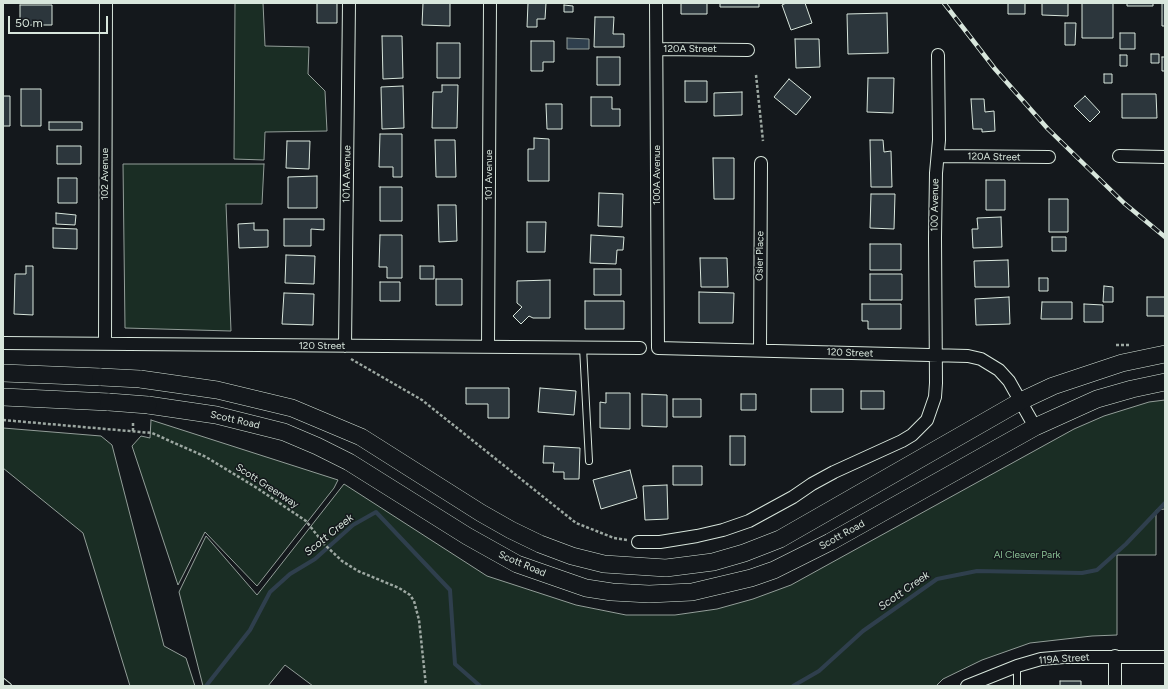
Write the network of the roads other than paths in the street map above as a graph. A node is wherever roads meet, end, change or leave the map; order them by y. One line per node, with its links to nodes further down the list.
1 (106, 3): 14 (street, 102 Avenue)
2 (349, 3): 20 (street, 101A Avenue)
3 (490, 3): 15 (street, 101 Avenue)
4 (656, 3): 5 (street, 100A Avenue)
5 (656, 49): 6 (street, 120A Street); 18 (street, 100A Avenue)
6 (748, 50)
7 (938, 55): 8 (street, 100 Avenue)
8 (938, 156): 10 (street, 120A Street); 22 (street, 100 Avenue)
9 (1119, 156): 11 (street)
10 (1049, 157)
11 (1165, 157)
12 (761, 163): 19 (street, Osier Place)
13 (3, 343): 14 (street, 120 Street)
14 (105, 344): 20 (street, 120 Street)
15 (488, 347): 16 (street, 120 Street); 20 (street, 120 Street)
16 (583, 347): 17 (street, 120 Street); 28 (lane)
17 (640, 348)
18 (658, 348): 19 (street, 120 Street)
19 (760, 350): 22 (street, 120 Street)
20 (345, 352)
21 (1165, 354): 26 (main road)
22 (936, 356): 26 (street, 120 Street); 29 (street)
23 (3, 373): 26 (main road, bridge)
24 (1165, 382): 27 (main road)
25 (3, 397): 27 (main road, Scott Road, bridge)
26 (1021, 401): 27 (street, 120 Street)
27 (1035, 426)
28 (589, 461)
29 (638, 542)
30 (1115, 656): 31 (street, 119A Street); 32 (street, 119A Street); 37 (street)
31 (1165, 657)
32 (1017, 666): 35 (street, 119A Street); 36 (lane)
33 (3, 682): 34 (lane)
34 (8, 686)
35 (967, 686)
36 (1017, 686)
37 (1115, 686)

